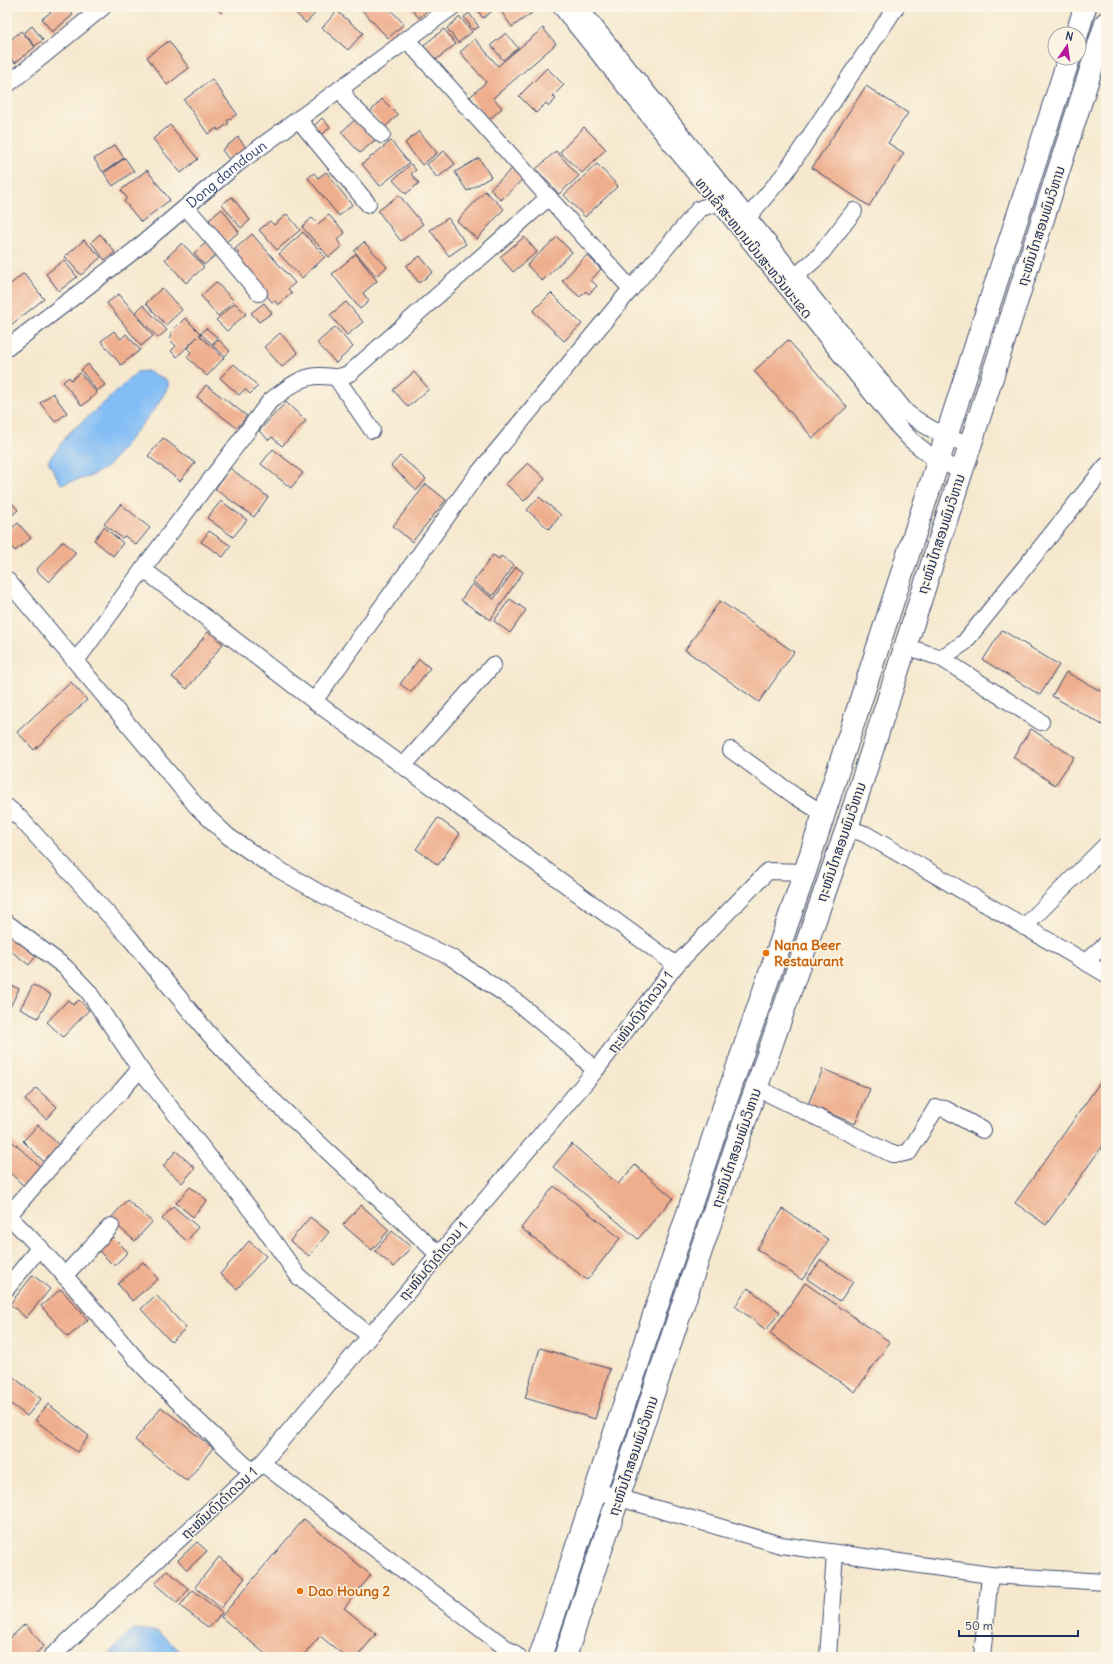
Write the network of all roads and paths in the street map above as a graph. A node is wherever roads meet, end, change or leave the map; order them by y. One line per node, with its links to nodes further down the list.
1 (103, 7): 11 (street)
2 (452, 7): 9 (street, Dong damdoun)
3 (560, 7): 16 (street, ທາງເຂົ້າສະຫນາມບິນສະຫວັນນະເຂດ)
4 (579, 7): 20 (street, ທາງເຂົ້າສະຫນາມບິນສະຫວັນນະເຂດ)
5 (896, 7): 20 (street)
6 (1085, 7): 8 (highway)
7 (1106, 23): 28 (highway, ຖະໜົນໄກສອນພົມວິຫານ)
8 (1079, 26)
9 (406, 39): 12 (street, Dong damdoun); 15 (street)
10 (1066, 66): 27 (highway, ຖະໜົນໄກສອນພົມວິຫານ)
11 (7, 85)
12 (342, 87): 13 (street, Dong damdoun); 14 (street)
13 (298, 119): 17 (street); 18 (street, Dong damdoun)
14 (382, 135)
15 (549, 197): 22 (street); 25 (street)
16 (717, 203): 21 (street, ທາງເຂົ້າສະຫນາມບິນສະຫວັນນະເຂດ); 22 (street)
17 (368, 204)
18 (186, 207): 23 (street); 24 (street, Dong damdoun)
19 (854, 211): 21 (street)
20 (748, 218): 21 (street, ທາງເຂົ້າສະຫນາມບິນສະຫວັນນະເຂດ)
21 (790, 281): 27 (street, ທາງເຂົ້າສະຫນາມບິນສະຫວັນນະເຂດ); 29 (street, ທາງເຂົ້າສະຫນາມບິນສະຫວັນນະເຂດ)
22 (630, 289): 38 (street)
23 (259, 293)
24 (7, 348)
25 (337, 379): 26 (street); 32 (street)
26 (372, 430)
27 (946, 438): 28 (street, ທາງເຂົ້າສະຫນາມບິນສະຫວັນນະເຂດ); 29 (highway, ຖະໜົນໄກສອນພົມວິຫານ)
28 (970, 445): 31 (highway, ຖະໜົນໄກສອນພົມວິຫານ)
29 (938, 462): 31 (street, ທາງເຂົ້າສະຫນາມບິນສະຫວັນນະເຂດ); 43 (highway, ຖະໜົນໄກສອນພົມວິຫານ)
30 (1106, 466): 35 (street)
31 (962, 470): 34 (highway, ຖະໜົນໄກສອນພົມວິຫານ)
32 (143, 569): 36 (street); 38 (street)
33 (7, 580): 36 (street)
34 (905, 646): 35 (street); 44 (highway, ຖະໜົນໄກສອນພົມວິຫານ)
35 (941, 658): 39 (street)
36 (76, 661): 54 (street)
37 (493, 666): 41 (street)
38 (314, 701): 41 (street)
39 (1041, 722)
40 (731, 750): 43 (street)
41 (404, 765): 51 (street)
42 (7, 807): 60 (street)
43 (824, 814): 46 (highway, ຖະໜົນໄກສອນພົມວິຫານ)
44 (847, 828): 48 (street); 55 (highway, ຖະໜົນໄກສອນພົມວິຫານ)
45 (1106, 845): 48 (street)
46 (805, 872): 51 (street, ຖະໜົນດົງດຳດວນ 1); 65 (highway, ຖະໜົນໄກສອນພົມວິຫານ)
47 (7, 923): 53 (street)
48 (1024, 927): 50 (street)
49 (1106, 944): 50 (street)
50 (1085, 962): 52 (street)
51 (676, 965): 54 (street, ຖະໜົນດົງດຳດວນ 1)
52 (1106, 974)
53 (140, 1069): 57 (street); 63 (street)
54 (595, 1072): 60 (street, ຖະໜົນດົງດຳດວນ 1)
55 (757, 1088): 56 (street); 66 (highway, ຖະໜົນໄກສອນພົມວິຫານ)
56 (983, 1130)
57 (7, 1215): 59 (street)
58 (111, 1226): 61 (street)
59 (40, 1247): 61 (street); 62 (street)
60 (439, 1255): 63 (street, ຖະໜົນດົງດຳດວນ 1)
61 (64, 1276): 64 (street)
62 (7, 1288)
63 (370, 1336): 64 (street, ຖະໜົນດົງດຳດວນ 1)
64 (257, 1468): 70 (street, ຖະໜົນດົງດຳດວນ 1); 71 (street)
65 (596, 1491): 66 (street); 72 (highway, ຖະໜົນໄກສອນພົມວິຫານ)
66 (618, 1499): 67 (street); 73 (highway, ຖະໜົນໄກສອນພົມວິຫານ)
67 (836, 1553): 68 (street); 74 (street)
68 (990, 1575): 69 (street); 75 (street)
69 (1106, 1582)
70 (51, 1657)
71 (518, 1657)
72 (540, 1657)
73 (565, 1657)
74 (828, 1657)
75 (982, 1657)

